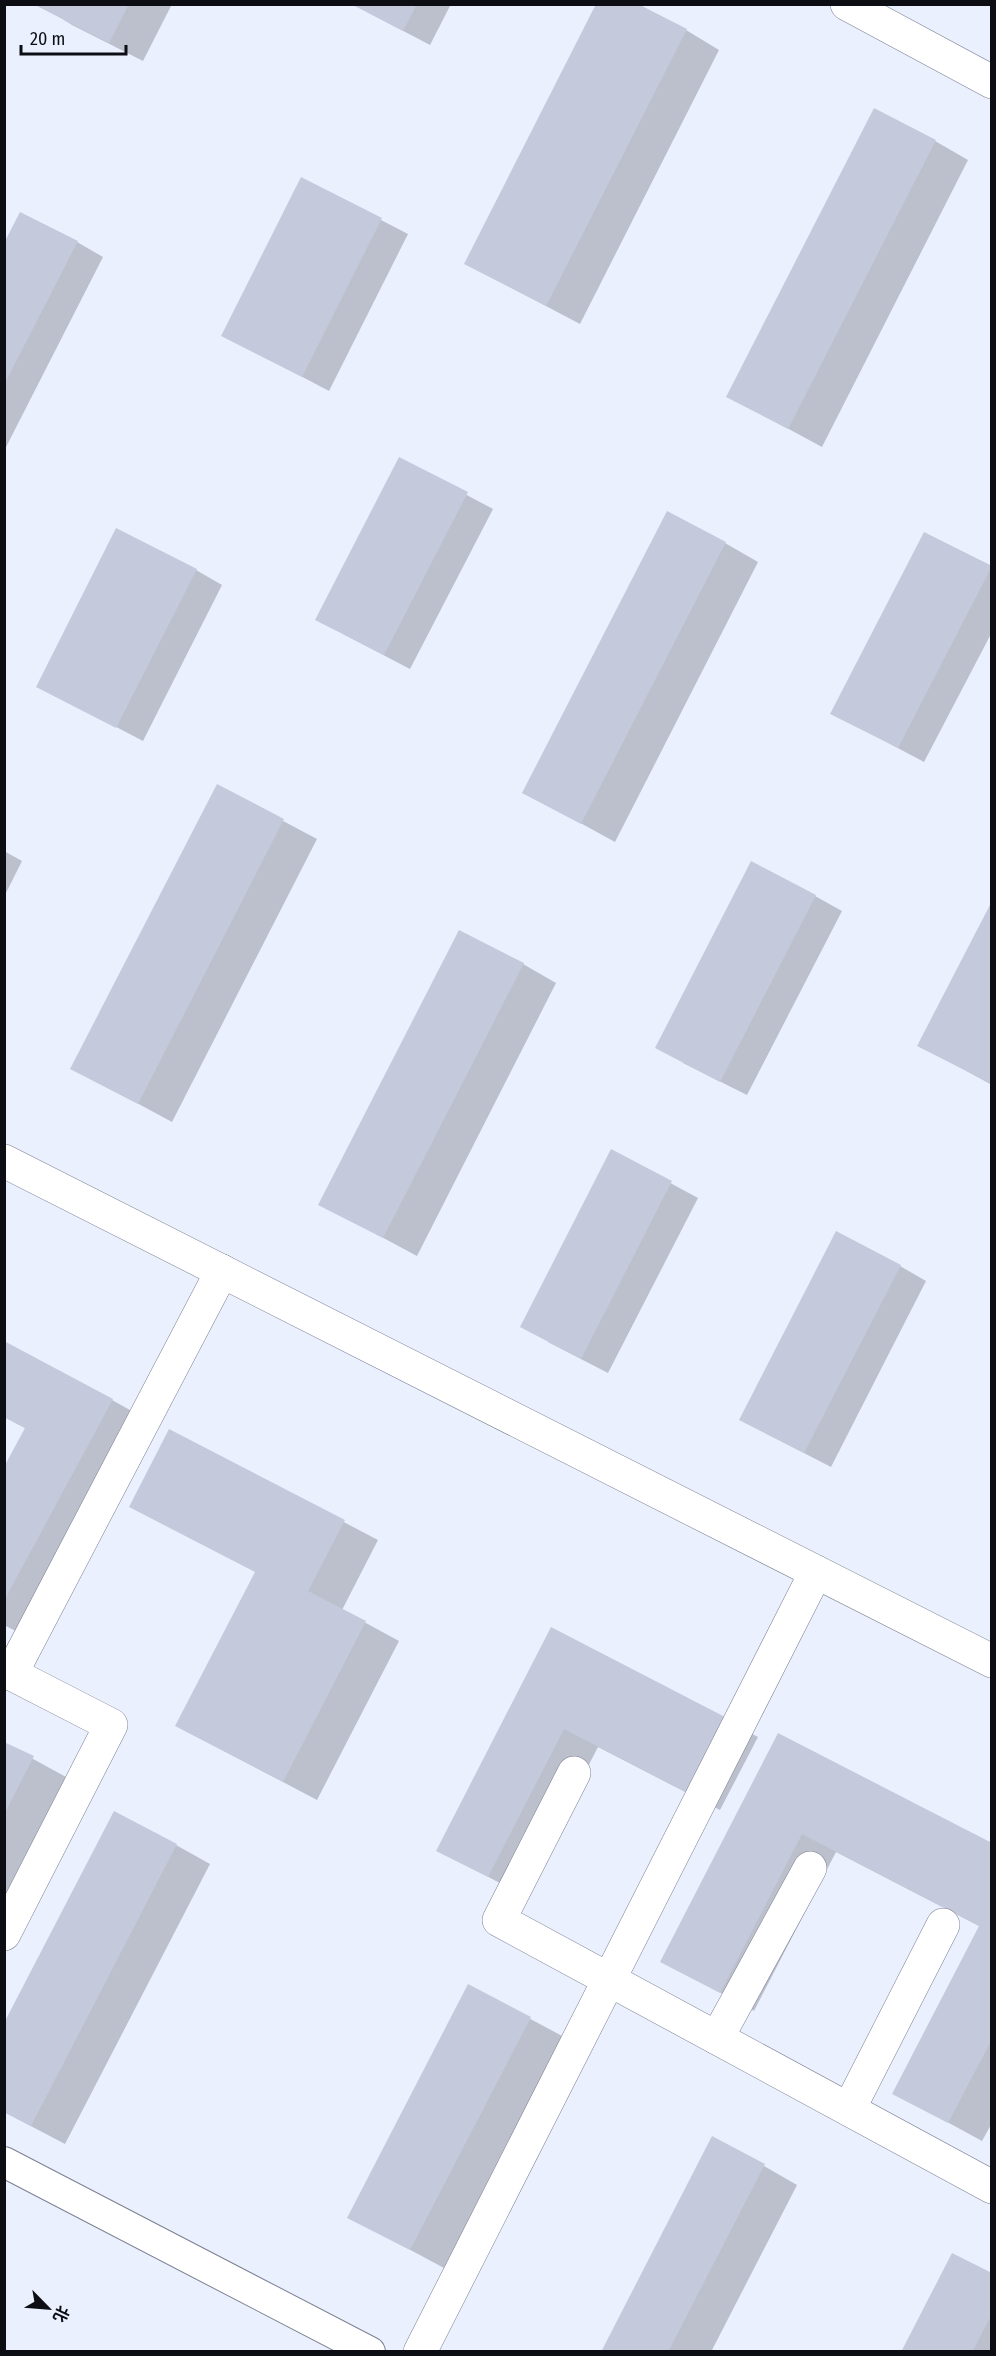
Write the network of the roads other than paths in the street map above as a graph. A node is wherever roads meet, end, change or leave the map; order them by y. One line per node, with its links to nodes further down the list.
1 (847, 4): 2 (street)
2 (992, 82)
3 (4, 1161): 4 (street)
4 (222, 1271): 5 (street); 7 (street)
5 (816, 1572): 6 (street); 12 (street)
6 (992, 1661)
7 (8, 1672): 11 (street)
8 (574, 1773): 12 (street)
9 (810, 1868): 13 (street)
10 (943, 1925): 14 (street)
11 (4, 1934)
12 (609, 1979): 13 (street); 18 (street)
13 (717, 2038): 14 (street)
14 (849, 2109): 16 (street)
15 (4, 2162): 17 (street)
16 (992, 2187)
17 (370, 2352)
18 (420, 2352)

